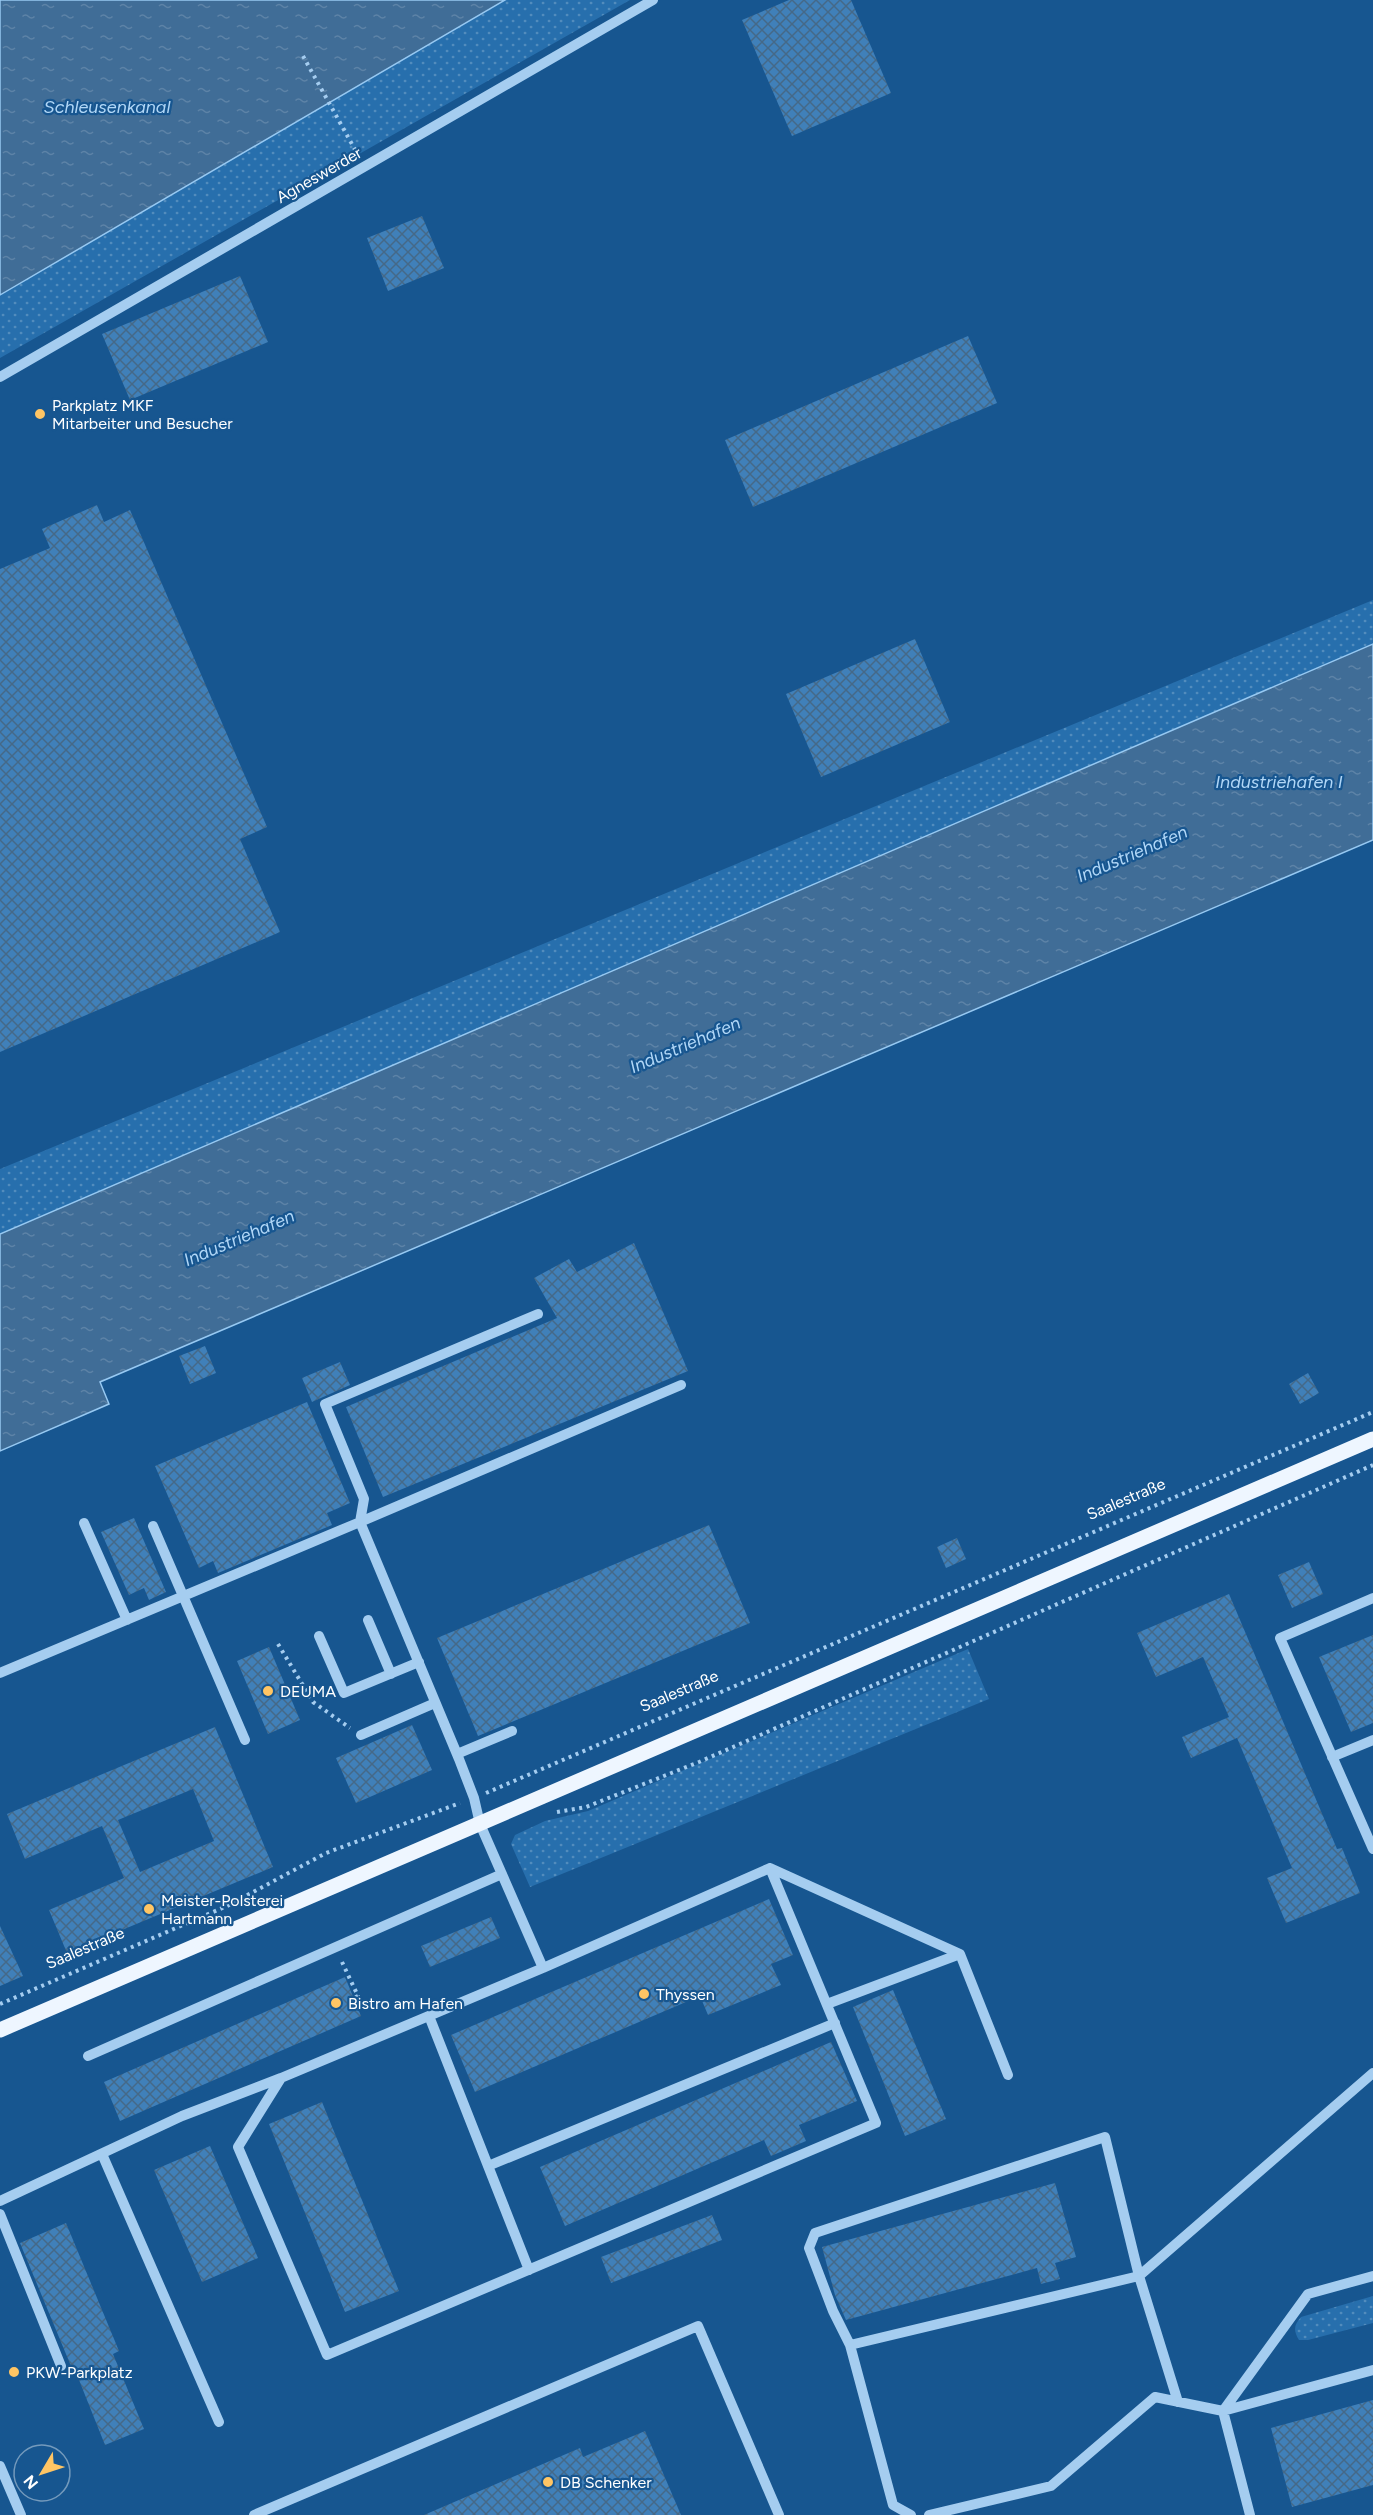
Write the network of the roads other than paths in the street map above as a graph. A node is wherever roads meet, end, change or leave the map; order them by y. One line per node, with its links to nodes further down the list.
1 (653, 0): 2 (lane, Agneswerder)
2 (0, 377)
3 (538, 1314): 6 (lane)
4 (681, 1385): 6 (lane)
5 (1373, 1439): 24 (main road)
6 (360, 1522): 9 (lane); 14 (lane)
7 (84, 1523): 11 (lane)
8 (153, 1526): 9 (lane)
9 (182, 1597): 11 (lane); 20 (lane)
10 (1373, 1598): 23 (lane)
11 (127, 1620): 15 (lane)
12 (368, 1620): 16 (lane)
13 (319, 1636): 16 (lane)
14 (419, 1662): 16 (lane); 17 (lane)
15 (0, 1673)
16 (391, 1674)
17 (435, 1703): 19 (lane); 22 (lane)
18 (512, 1731): 22 (lane)
19 (361, 1735)
20 (245, 1740)
21 (1373, 1740): 23 (lane)
22 (457, 1754): 24 (lane)
23 (1332, 1757): 25 (lane)
24 (480, 1824): 27 (lane); 33 (main road)
25 (1373, 1849)
26 (770, 1868): 28 (lane); 29 (lane); 30 (lane)
27 (502, 1874): 29 (lane); 34 (lane)
28 (960, 1954): 30 (lane); 36 (lane)
29 (543, 1968): 31 (lane)
30 (827, 2004): 32 (lane)
31 (429, 2016): 37 (lane); 39 (lane)
32 (834, 2023): 39 (lane); 42 (lane)
33 (0, 2030)
34 (88, 2056)
35 (1373, 2073): 43 (lane)
36 (1008, 2075)
37 (281, 2078): 38 (lane); 42 (lane)
38 (102, 2154): 40 (lane); 50 (lane)
39 (488, 2166): 42 (lane)
40 (0, 2201)
41 (0, 2214): 46 (lane)
42 (529, 2270)
43 (1139, 2276): 45 (lane); 45 (lane); 48 (lane)
44 (1373, 2276): 49 (lane)
45 (850, 2345): 55 (lane)
46 (61, 2366)
47 (1373, 2370): 49 (lane)
48 (1178, 2402): 49 (lane); 56 (lane)
49 (1223, 2411): 57 (lane)
50 (219, 2422)
51 (0, 2466): 52 (lane)
52 (21, 2515)
53 (254, 2515): 54 (lane)
54 (779, 2515)
55 (911, 2515)
56 (929, 2515)
57 (1250, 2515)

